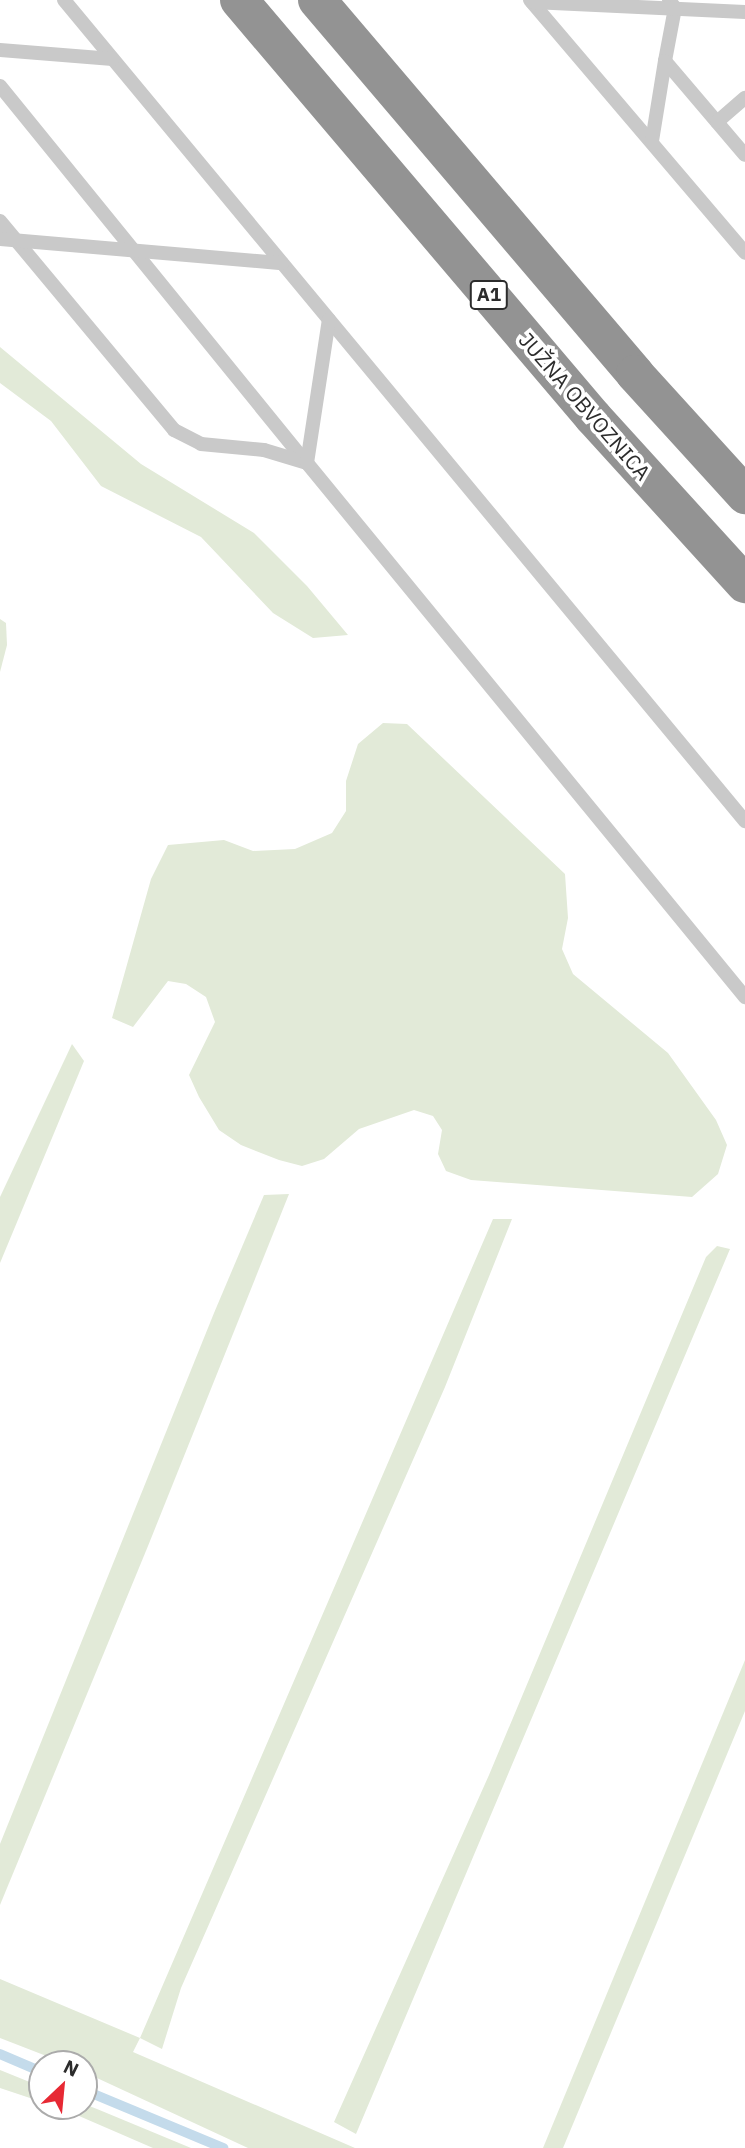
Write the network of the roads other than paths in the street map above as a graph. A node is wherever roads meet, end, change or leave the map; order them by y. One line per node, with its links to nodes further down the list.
1 (64, 0): 8 (lane)
2 (239, 0): 24 (highway, JUŽNA OBVOZNICA / A1)
3 (317, 0): 23 (highway)
4 (531, 1): 5 (lane); 13 (lane)
5 (672, 4): 6 (lane); 9 (lane)
6 (745, 12)
7 (0, 50): 8 (lane)
8 (113, 59): 20 (lane)
9 (665, 61): 12 (lane); 13 (lane)
10 (0, 86): 18 (lane)
11 (745, 98): 12 (lane)
12 (717, 122): 14 (lane)
13 (652, 141): 19 (lane)
14 (745, 155)
15 (0, 221): 17 (lane)
16 (0, 239): 17 (lane)
17 (18, 243): 18 (lane); 22 (lane)
18 (130, 250): 20 (lane); 22 (lane)
19 (745, 253)
20 (282, 263): 21 (lane)
21 (329, 320): 22 (lane); 25 (lane)
22 (307, 463): 26 (lane)
23 (745, 495)
24 (745, 584)
25 (745, 821)
26 (745, 997)

